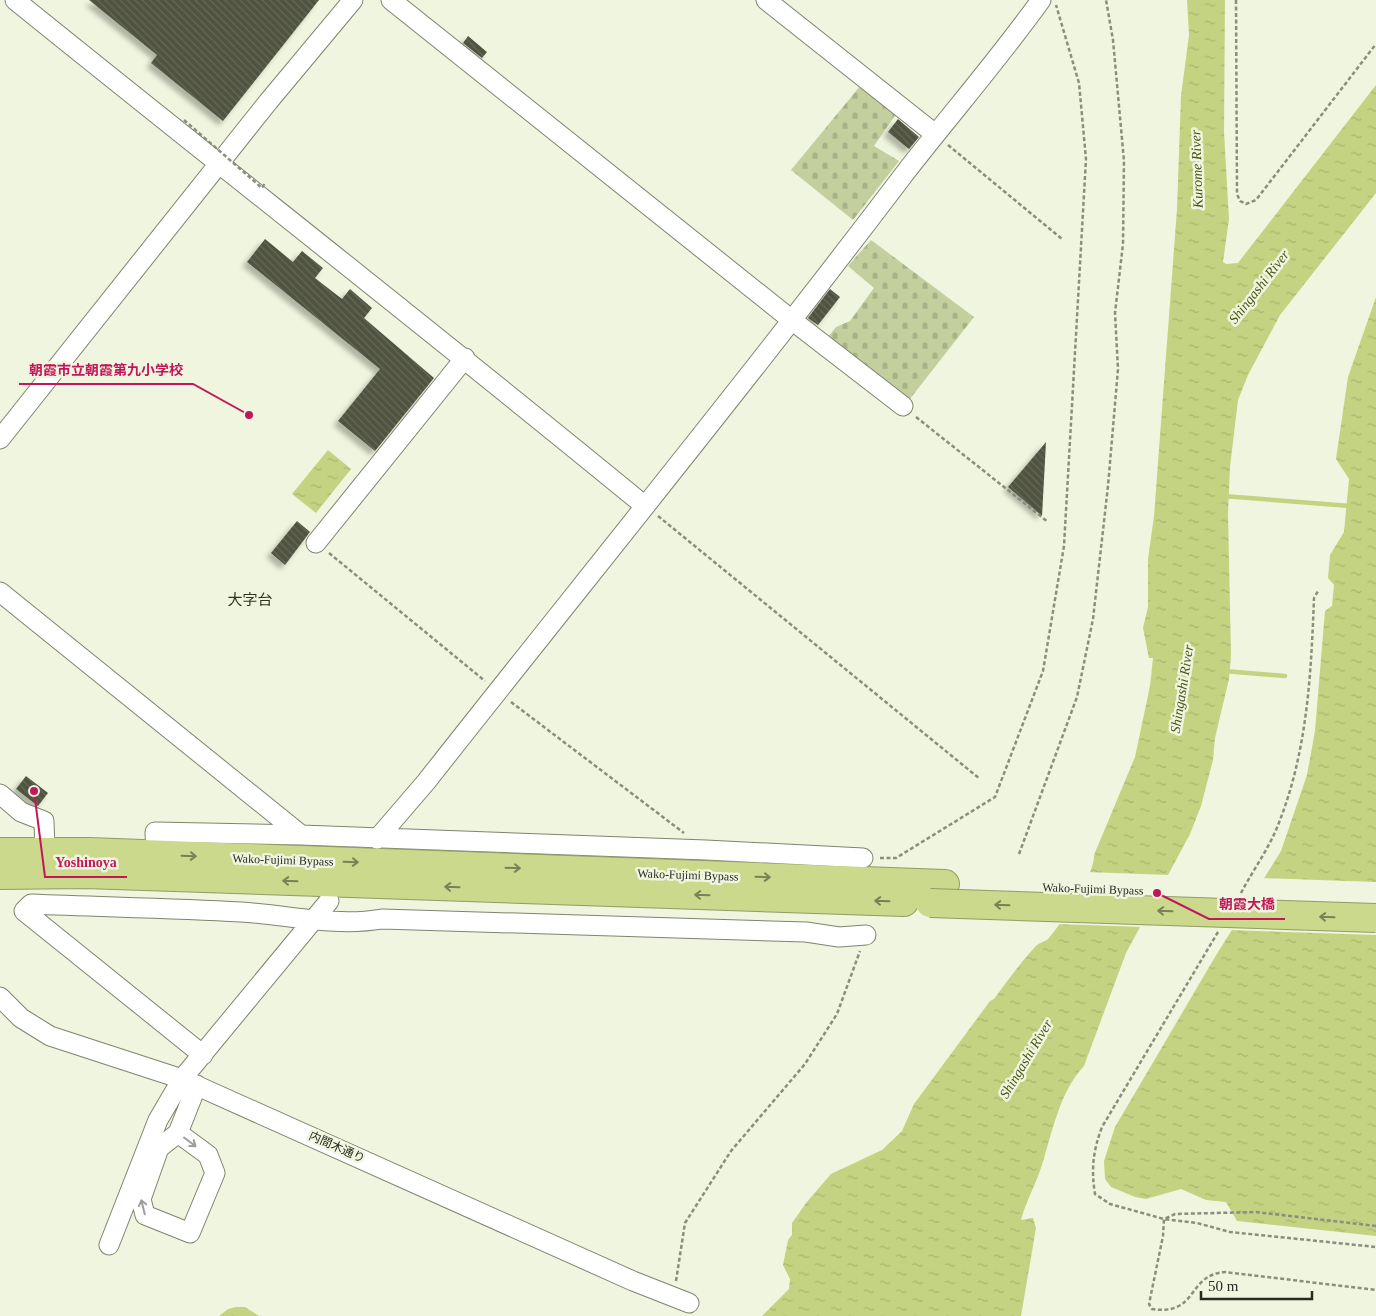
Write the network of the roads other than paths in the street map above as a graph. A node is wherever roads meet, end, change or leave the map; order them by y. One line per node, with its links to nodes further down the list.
1 (14, 0): 7 (street)
2 (353, 0): 7 (street)
3 (391, 0): 8 (street)
4 (766, 0): 6 (street)
5 (1040, 0): 6 (street)
6 (935, 134): 8 (street)
7 (218, 164): 9 (street); 11 (street)
8 (793, 321): 10 (street); 12 (street)
9 (465, 358): 12 (street); 13 (street)
10 (903, 406)
11 (0, 439)
12 (645, 506): 19 (street)
13 (316, 543)
14 (0, 592): 18 (street)
15 (0, 781): 17 (street)
16 (0, 794): 17 (street)
17 (44, 821): 20 (street)
18 (301, 835): 19 (street); 22 (street)
19 (377, 838): 23 (street)
20 (45, 851): 21 (highway, Wako-Fujimi Bypass); 22 (highway, Wako-Fujimi Bypass)
21 (0, 852)
22 (156, 855): 25 (highway, Wako-Fujimi Bypass, one-way to 25)
23 (864, 858)
24 (0, 875): 25 (highway, Wako-Fujimi Bypass, one-way to 24)
25 (938, 894): 26 (highway, Wako-Fujimi Bypass); 28 (highway, Wako-Fujimi Bypass, one-way to 25, bridge)
26 (1376, 899)
27 (329, 901): 29 (street)
28 (1376, 918)
29 (314, 922): 30 (street); 32 (street); 32 (street)
30 (866, 935)
31 (3, 1004): 33 (street, 内間木通り)
32 (203, 1055): 33 (street)
33 (190, 1082): 34 (street); 35 (street); 36 (street, 内間木通り)
34 (178, 1133): 34 (street, one-way to 34)
35 (109, 1245)
36 (683, 1300)

